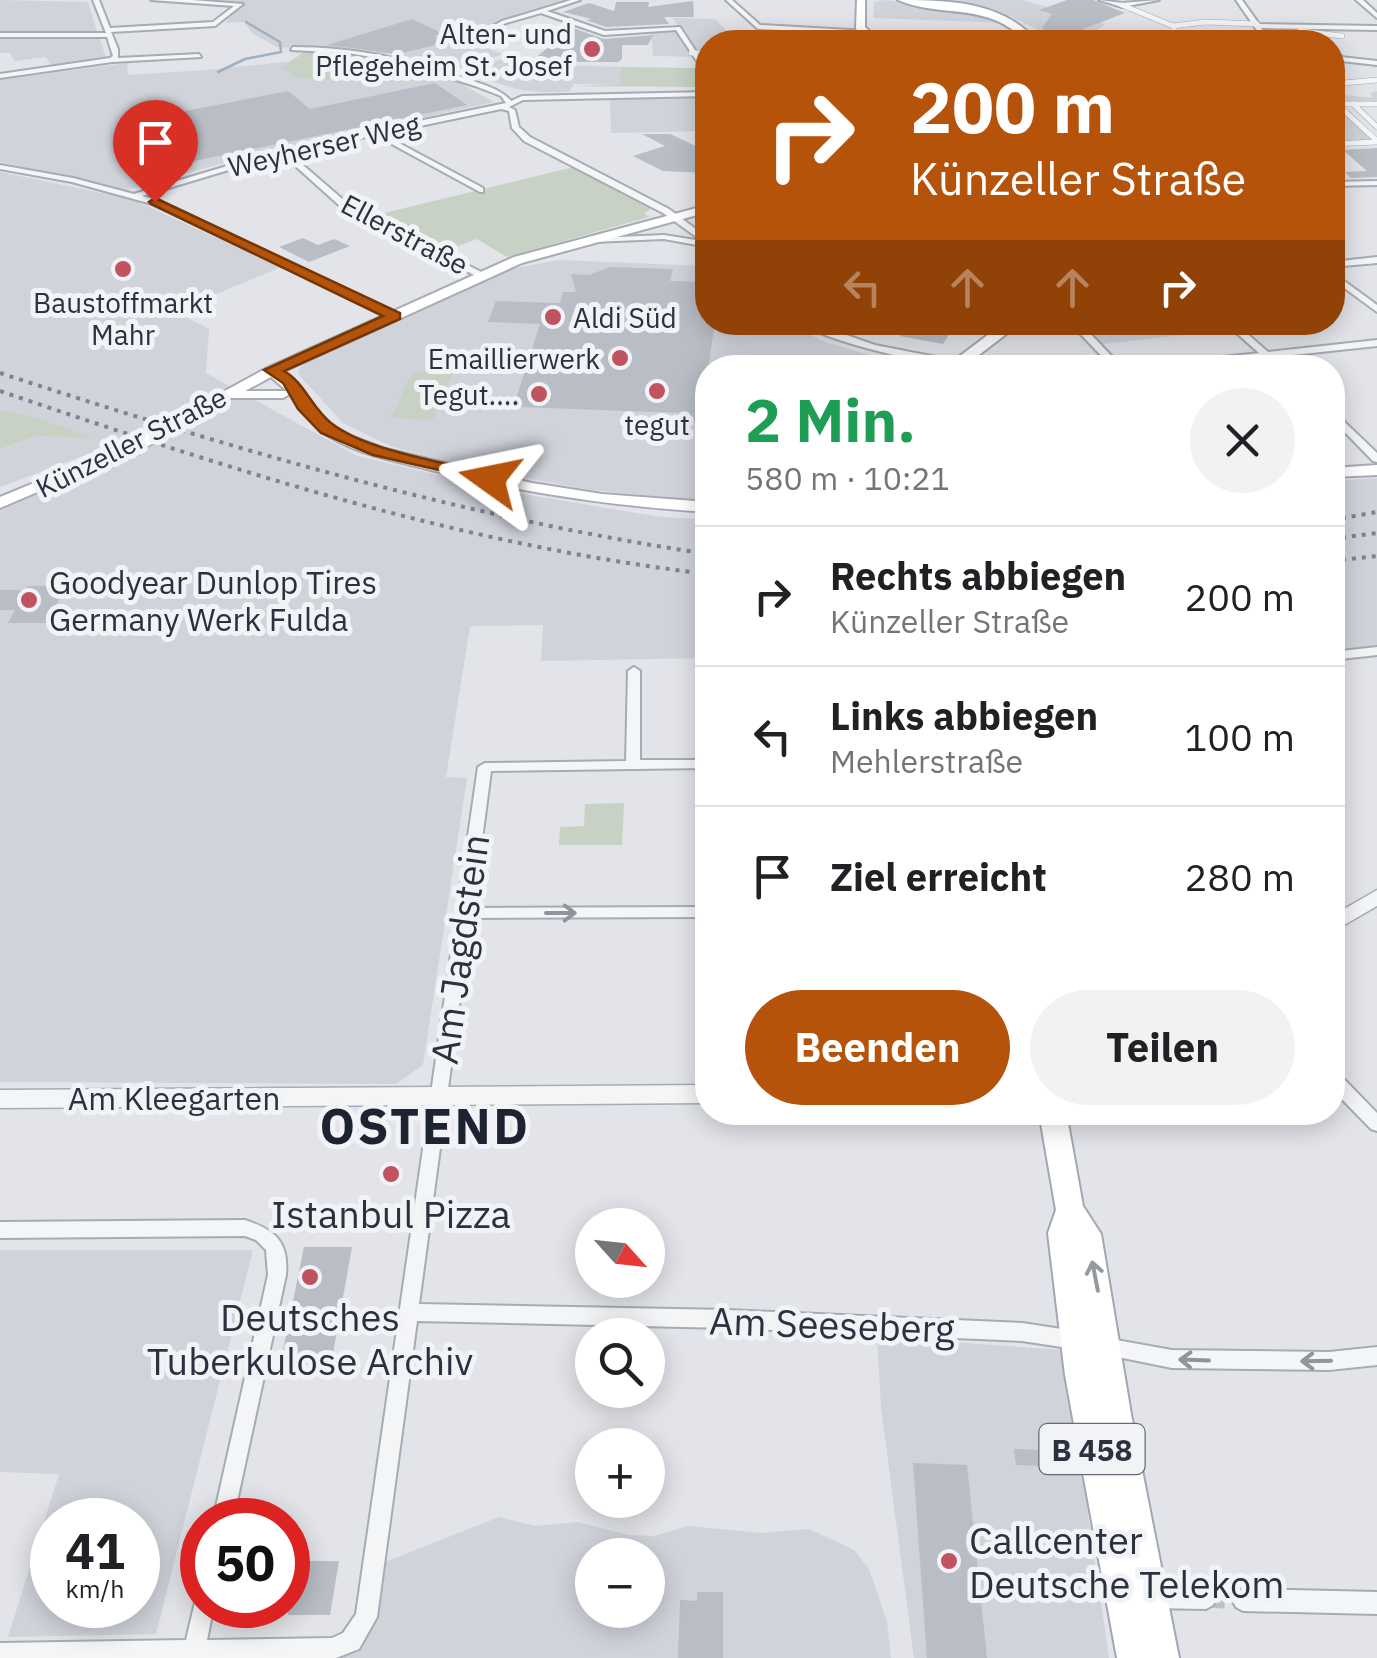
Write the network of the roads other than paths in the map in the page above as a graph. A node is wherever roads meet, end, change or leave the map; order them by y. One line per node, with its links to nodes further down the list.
1 (96, 0): 33 (street)
2 (154, 0): 14 (street)
3 (728, 0): 22 (street)
4 (861, 0): 25 (main road)
5 (872, 0): 26 (main road)
6 (903, 0): 27 (main road)
7 (927, 0): 28 (main road)
8 (1102, 0): 15 (street)
9 (1156, 0): 13 (street)
10 (1238, 0): 18 (street)
11 (1359, 0): 17 (street)
12 (571, 1): 16 (street)
13 (1137, 1): 15 (street)
14 (234, 2): 33 (street)
15 (1122, 5): 19 (street)
16 (538, 10): 35 (street); 37 (street)
17 (1377, 16)
18 (1258, 25): 19 (street); 20 (street); 30 (street)
19 (1173, 26): 29 (street)
20 (1292, 26): 21 (street); 31 (street)
21 (1328, 26): 23 (street); 32 (street)
22 (778, 28): 24 (street)
23 (1377, 28)
24 (797, 30)
25 (861, 30)
26 (866, 30)
27 (1022, 30)
28 (1031, 30)
29 (1176, 30)
30 (1261, 30)
31 (1298, 30)
32 (1334, 30)
33 (109, 32): 34 (street); 41 (street)
34 (0, 36)
35 (472, 39)
36 (292, 49): 51 (street)
37 (691, 53): 38 (street); 40 (street)
38 (695, 53)
39 (199, 56): 41 (street)
40 (695, 58)
41 (112, 60): 44 (street)
42 (1345, 60): 43 (street)
43 (1377, 66)
44 (0, 76)
45 (1377, 80): 46 (street)
46 (1345, 83)
47 (695, 94): 51 (street)
48 (1345, 104): 49 (street)
49 (1353, 104): 50 (street); 54 (street)
50 (1377, 104)
51 (509, 107): 53 (street, Weyherser Weg); 63 (street)
52 (1345, 112): 54 (street)
53 (374, 132): 56 (street, Weyherser Weg); 60 (street)
54 (1374, 135): 55 (street)
55 (1345, 141)
56 (283, 151): 61 (street, Weyherser Weg); 70 (street, Ellerstraße)
57 (0, 166): 61 (street)
58 (1377, 183): 59 (street)
59 (1345, 184)
60 (480, 190)
61 (136, 196): 73 (street)
62 (695, 212): 63 (main road, Künzeller Straße)
63 (676, 218): 64 (street); 65 (street); 66 (main road, Künzeller Straße)
64 (695, 223)
65 (695, 233)
66 (596, 240): 67 (street); 70 (main road, Künzeller Straße)
67 (695, 242)
68 (1377, 260): 69 (street)
69 (1345, 264)
70 (482, 276): 73 (main road, Künzeller Straße)
71 (1345, 284): 72 (street)
72 (1377, 310)
73 (394, 316): 87 (main road, Künzeller Straße)
74 (839, 335): 80 (street)
75 (981, 335): 83 (main road)
76 (994, 335): 84 (main road)
77 (1086, 335): 85 (street)
78 (1244, 335): 86 (street)
79 (1377, 343): 86 (street)
80 (886, 350): 81 (street); 82 (street)
81 (896, 355)
82 (906, 355)
83 (957, 355)
84 (961, 355)
85 (1105, 355)
86 (1268, 355)
87 (265, 374): 88 (main road); 89 (main road, Künzeller Straße); 90 (main road)
88 (282, 394): 89 (main road); 90 (main road)
89 (218, 398): 95 (main road, Künzeller Straße, bridge)
90 (304, 406): 96 (main road)
91 (1345, 426): 92 (street)
92 (1377, 459)
93 (1377, 470): 94 (main road)
94 (1345, 472)
95 (0, 503)
96 (695, 506)
97 (1371, 652): 98 (street); 99 (street)
98 (1345, 655)
99 (1377, 666)
100 (634, 671): 101 (street)
101 (633, 764): 102 (street); 105 (street, Am Jagdstein)
102 (695, 764)
103 (1377, 897): 106 (street)
104 (695, 912): 105 (street, one-way to 104)
105 (464, 914): 109 (street, Am Jagdstein)
106 (1345, 917)
107 (1345, 1091): 111 (street)
108 (695, 1094): 109 (street, Am Kleegarten)
109 (438, 1097): 110 (street, Am Kleegarten); 114 (street, Am Jagdstein)
110 (0, 1099)
111 (1377, 1124)
112 (1054, 1125): 115 (main road, B 458)
113 (0, 1230): 117 (street)
114 (406, 1312): 115 (street, Am Seeseberg); 123 (street, Am Jagdstein)
115 (1091, 1344): 116 (street, Am Seeseberg, one-way to 115); 118 (main road, B 458); 125 (main road, B 458)
116 (1377, 1356)
117 (228, 1498)
118 (1150, 1597): 119 (street); 126 (main road, B 458)
119 (1206, 1598)
120 (1243, 1600): 121 (street)
121 (1377, 1602)
122 (199, 1628): 123 (street)
123 (195, 1650): 124 (street)
124 (0, 1654)
125 (1134, 1658)
126 (1162, 1658)

